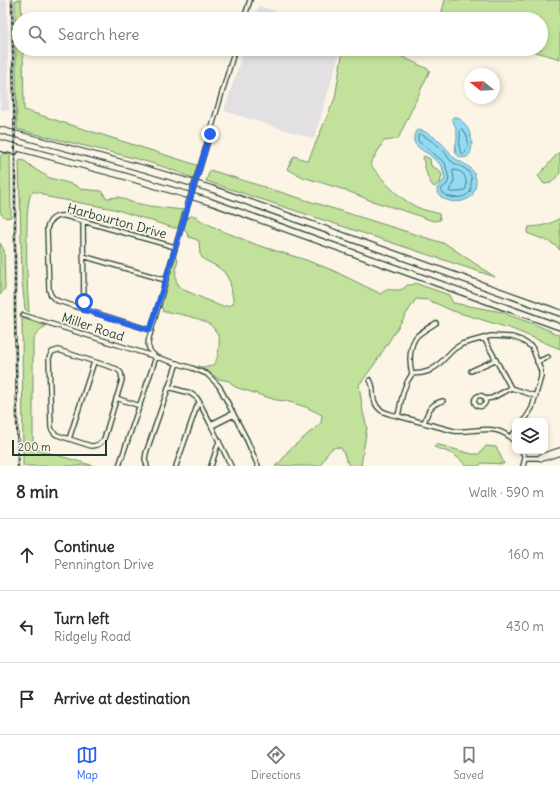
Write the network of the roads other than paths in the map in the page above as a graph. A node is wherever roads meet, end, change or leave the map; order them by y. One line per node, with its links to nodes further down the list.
1 (250, 0): 2 (street)
2 (246, 12)
3 (234, 56): 9 (street, bridge)
4 (0, 130): 13 (highway)
5 (0, 143): 7 (highway)
6 (0, 148): 7 (highway)
7 (52, 157): 16 (highway)
8 (83, 221): 9 (street, Harbourton Drive); 10 (street); 12 (street, Harbourton Drive)
9 (175, 247): 11 (street)
10 (83, 256): 11 (street); 12 (street)
11 (165, 280): 17 (street)
12 (84, 310): 17 (street)
13 (560, 313)
14 (23, 315): 19 (street, Miller Road)
15 (436, 323): 26 (street)
16 (560, 327)
17 (150, 330): 19 (street)
18 (484, 338): 21 (street); 23 (street); 26 (street)
19 (156, 357): 24 (street, Miller Road); 35 (street)
20 (548, 357): 23 (street)
21 (495, 360): 25 (street); 29 (street)
22 (94, 362): 31 (street); 42 (street); 42 (street)
23 (537, 362): 30 (street)
24 (176, 363): 28 (street); 36 (street, Miller Road)
25 (471, 371)
26 (412, 374): 37 (street)
27 (370, 380): 37 (street)
28 (168, 386): 34 (street); 48 (street)
29 (511, 388): 30 (street); 32 (street)
30 (536, 396): 38 (street)
31 (116, 398): 35 (street); 42 (street)
32 (486, 400)
33 (443, 401): 39 (street)
34 (200, 402): 40 (street); 50 (street)
35 (140, 406): 49 (street)
36 (233, 414): 40 (street); 53 (street, Miller Road)
37 (398, 416): 39 (street)
38 (526, 418)
39 (424, 423): 41 (street)
40 (211, 425): 43 (street)
41 (510, 437)
42 (69, 439)
43 (219, 441): 51 (street); 52 (street)
44 (560, 450): 45 (street)
45 (557, 453): 47 (street)
46 (523, 454): 47 (street)
47 (525, 458): 54 (street)
48 (146, 464)
49 (119, 466)
50 (176, 466)
51 (211, 466)
52 (231, 466)
53 (258, 466)
54 (523, 466)

